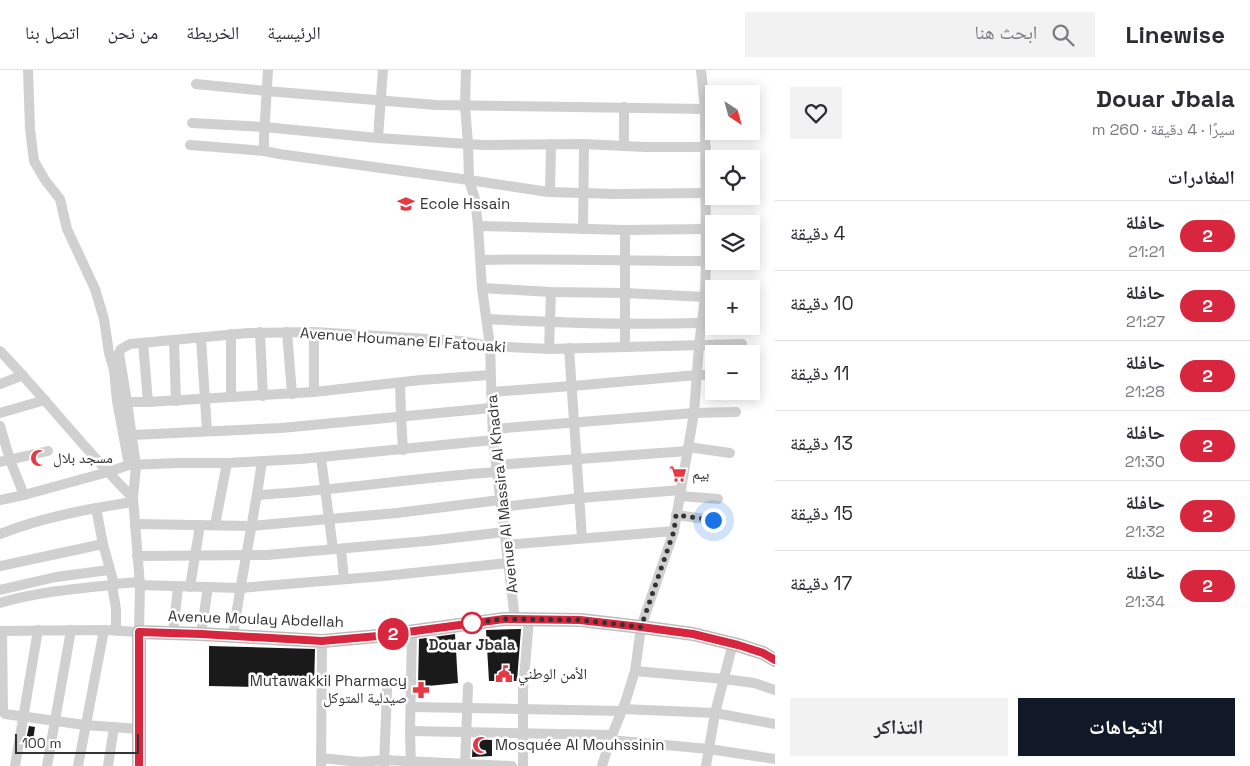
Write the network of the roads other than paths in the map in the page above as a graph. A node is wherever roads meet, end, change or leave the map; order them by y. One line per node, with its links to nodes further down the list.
1 (28, 70): 95 (street)
2 (268, 70): 7 (street)
3 (383, 70): 8 (street)
4 (466, 70): 9 (street, Avenue Al Massira Al Khadra)
5 (700, 70): 11 (street)
6 (196, 84): 7 (street)
7 (266, 91): 8 (street); 13 (street)
8 (380, 100): 9 (street); 14 (street)
9 (466, 106): 10 (street); 16 (street, Avenue Al Massira Al Khadra)
10 (624, 107): 11 (street); 20 (street)
11 (705, 109)
12 (192, 123): 13 (street)
13 (264, 127): 14 (street); 23 (street)
14 (378, 138): 16 (street)
15 (706, 140): 21 (street)
16 (468, 144): 17 (street); 24 (street, Avenue Al Massira Al Khadra)
17 (552, 144): 18 (street); 25 (street)
18 (584, 144): 20 (street); 27 (street)
19 (190, 145): 23 (street)
20 (624, 146): 21 (street)
21 (706, 147): 22 (street)
22 (706, 150)
23 (264, 151): 24 (street)
24 (469, 180): 25 (street); 28 (street, Avenue Al Massira Al Khadra)
25 (550, 192): 27 (street)
26 (705, 193): 27 (street)
27 (584, 194): 29 (street)
28 (478, 226): 29 (street); 32 (street, Avenue Al Massira Al Khadra)
29 (583, 229): 31 (street)
30 (705, 229): 31 (street)
31 (625, 230): 34 (street)
32 (481, 260): 34 (street); 36 (street, Avenue Al Massira Al Khadra)
33 (705, 260): 34 (street)
34 (625, 261): 38 (street)
35 (705, 270): 39 (street)
36 (482, 288): 37 (street); 40 (street, Avenue Al Massira Al Khadra)
37 (550, 292): 38 (street); 41 (street)
38 (625, 293): 39 (street); 43 (street)
39 (704, 297): 42 (street)
40 (487, 319): 41 (street); 53 (street, Avenue Al Massira Al Khadra)
41 (550, 322): 43 (street); 56 (street)
42 (701, 323): 43 (street); 52 (street)
43 (626, 324): 54 (street)
44 (260, 332): 45 (street, Avenue Houmane El Fatouaki); 47 (street, Avenue Houmane El Fatouaki); 68 (street)
45 (287, 332): 46 (street, Avenue Houmane El Fatouaki); 67 (street)
46 (314, 332): 53 (street, Avenue Houmane El Fatouaki); 65 (street)
47 (231, 334): 48 (street, Avenue Houmane El Fatouaki); 69 (street)
48 (201, 338): 49 (street, Avenue Houmane El Fatouaki); 70 (street)
49 (174, 340): 50 (street, Avenue Houmane El Fatouaki); 72 (street)
50 (143, 343): 73 (street, Avenue Houmane El Fatouaki); 74 (street)
51 (742, 344): 52 (street, Avenue Houmane El Fatouaki)
52 (699, 345): 54 (street, Avenue Houmane El Fatouaki); 60 (street)
53 (490, 346): 56 (street, Avenue Houmane El Fatouaki); 58 (street, Avenue Al Massira Al Khadra)
54 (625, 347): 55 (street, Avenue Houmane El Fatouaki)
55 (569, 348): 56 (street, Avenue Houmane El Fatouaki); 64 (street)
56 (549, 349)
57 (0, 352): 59 (street)
58 (490, 374): 62 (street); 66 (street, Avenue Al Massira Al Khadra)
59 (23, 375): 63 (street); 71 (street)
60 (697, 375): 61 (street); 64 (street); 78 (street)
61 (705, 375)
62 (400, 383): 65 (street); 79 (street)
63 (0, 384)
64 (572, 386): 66 (street); 80 (street)
65 (314, 392): 67 (street)
66 (491, 392): 75 (street, Avenue Al Massira Al Khadra)
67 (292, 394): 68 (street)
68 (263, 396): 69 (street)
69 (231, 397): 70 (street)
70 (205, 399): 72 (street); 83 (street)
71 (44, 400): 76 (street); 97 (street)
72 (176, 401): 74 (street)
73 (127, 402): 74 (street); 84 (street)
74 (148, 402)
75 (491, 408): 79 (street); 82 (street, Avenue Al Massira Al Khadra)
76 (0, 412)
77 (736, 412): 78 (street)
78 (694, 413): 80 (street); 86 (street)
79 (401, 416): 83 (street); 87 (street)
80 (574, 422): 82 (street); 91 (street)
81 (0, 426): 92 (street)
82 (492, 429): 85 (street, Avenue Al Massira Al Khadra)
83 (207, 431): 84 (street)
84 (132, 435): 95 (street)
85 (493, 440): 87 (street); 96 (street, Avenue Al Massira Al Khadra)
86 (688, 449): 89 (street); 91 (street); 99 (street)
87 (403, 450): 90 (street)
88 (48, 451): 92 (street)
89 (730, 453)
90 (322, 458): 93 (street); 98 (street)
91 (577, 458): 96 (street); 102 (street)
92 (5, 461): 100 (street)
93 (262, 461): 94 (street); 101 (street)
94 (227, 463): 95 (street); 113 (street)
95 (132, 466): 97 (street); 105 (street)
96 (496, 468): 98 (street); 106 (street, Avenue Al Massira Al Khadra)
97 (108, 472): 100 (street); 105 (street)
98 (325, 489): 101 (street); 109 (street)
99 (680, 493): 102 (street); 103 (street); 108 (street)
100 (24, 495): 104 (street)
101 (257, 495): 114 (street)
102 (580, 498): 106 (street); 118 (street)
103 (718, 499)
104 (0, 500)
105 (133, 500): 107 (street); 111 (street)
106 (500, 503): 109 (street); 116 (street, Avenue Al Massira Al Khadra)
107 (96, 508): 117 (street); 119 (street)
108 (676, 515): 110 (street); 115 (street)
109 (329, 520): 114 (street); 121 (street)
110 (713, 520)
111 (135, 524): 112 (street); 122 (street)
112 (200, 525): 113 (street); 123 (street)
113 (215, 525): 114 (street)
114 (251, 526): 124 (street)
115 (674, 531): 118 (street); 138 (street)
116 (504, 532): 120 (street, Avenue Al Massira Al Khadra); 121 (street)
117 (0, 534)
118 (582, 538): 120 (street)
119 (103, 544): 126 (street); 127 (street)
120 (506, 545): 125 (street, Avenue Al Massira Al Khadra)
121 (337, 549): 124 (street); 128 (street)
122 (137, 556): 123 (street); 130 (street)
123 (195, 556): 124 (street); 132 (street)
124 (246, 556): 134 (street)
125 (508, 563): 128 (street); 137 (street, Avenue Al Massira Al Khadra)
126 (0, 566)
127 (109, 570): 129 (street); 135 (street)
128 (344, 580): 134 (street)
129 (113, 584): 130 (street); 136 (street); 142 (street)
130 (140, 584): 131 (street); 145 (street)
131 (178, 587): 132 (street); 146 (street)
132 (190, 587): 133 (street)
133 (208, 587): 134 (street); 147 (street)
134 (240, 588): 148 (street)
135 (0, 590)
136 (0, 603)
137 (522, 619): 138 (street, Avenue Moulay Abdellah); 144 (street, Avenue Moulay Abdellah); 159 (street, Avenue Al Massira Al Khadra)
138 (641, 627): 150 (street, Avenue Moulay Abdellah); 152 (street)
139 (38, 630): 140 (street, Avenue Moulay Abdellah); 143 (street, Avenue Moulay Abdellah); 162 (street)
140 (71, 630): 141 (street, Avenue Moulay Abdellah); 163 (street)
141 (104, 630): 142 (street, Avenue Moulay Abdellah); 165 (street)
142 (116, 630): 145 (street, Avenue Moulay Abdellah)
143 (1, 631): 162 (street)
144 (412, 631): 149 (street, Avenue Moulay Abdellah); 157 (street)
145 (139, 632): 146 (street, Avenue Moulay Abdellah); 167 (street)
146 (173, 633): 147 (street, Avenue Moulay Abdellah)
147 (201, 634): 148 (street, Avenue Moulay Abdellah)
148 (233, 636): 149 (street, Avenue Moulay Abdellah)
149 (322, 641): 174 (street)
150 (733, 643): 151 (street, Avenue Moulay Abdellah); 153 (street)
151 (775, 660)
152 (635, 671): 153 (street); 160 (street)
153 (724, 678): 156 (street); 161 (street)
154 (468, 687): 158 (street)
155 (387, 690): 175 (street)
156 (775, 690)
157 (412, 707): 158 (street); 168 (street)
158 (467, 708): 159 (street); 169 (street)
159 (523, 709): 160 (street); 170 (street, Avenue Al Massira Al Khadra)
160 (622, 710): 161 (street); 171 (street)
161 (715, 713): 164 (street); 172 (street)
162 (23, 717): 163 (street); 179 (street)
163 (55, 720): 165 (street); 180 (street)
164 (775, 724)
165 (85, 725): 166 (street); 181 (street)
166 (114, 727): 167 (street); 182 (street)
167 (140, 729): 183 (street)
168 (410, 731): 169 (street); 177 (street)
169 (466, 732): 170 (street); 178 (street)
170 (523, 734): 171 (street); 185 (street, Avenue Al Massira Al Khadra)
171 (611, 738): 172 (street); 186 (street)
172 (709, 749): 173 (street); 187 (street)
173 (775, 759)
174 (321, 762): 176 (street)
175 (384, 763): 176 (street); 177 (street)
176 (360, 764)
177 (411, 764): 178 (street)
178 (465, 765): 184 (street)
179 (15, 766)
180 (47, 766)
181 (78, 766)
182 (108, 766)
183 (139, 766)
184 (512, 766)
185 (523, 766)
186 (602, 766)
187 (706, 766)

